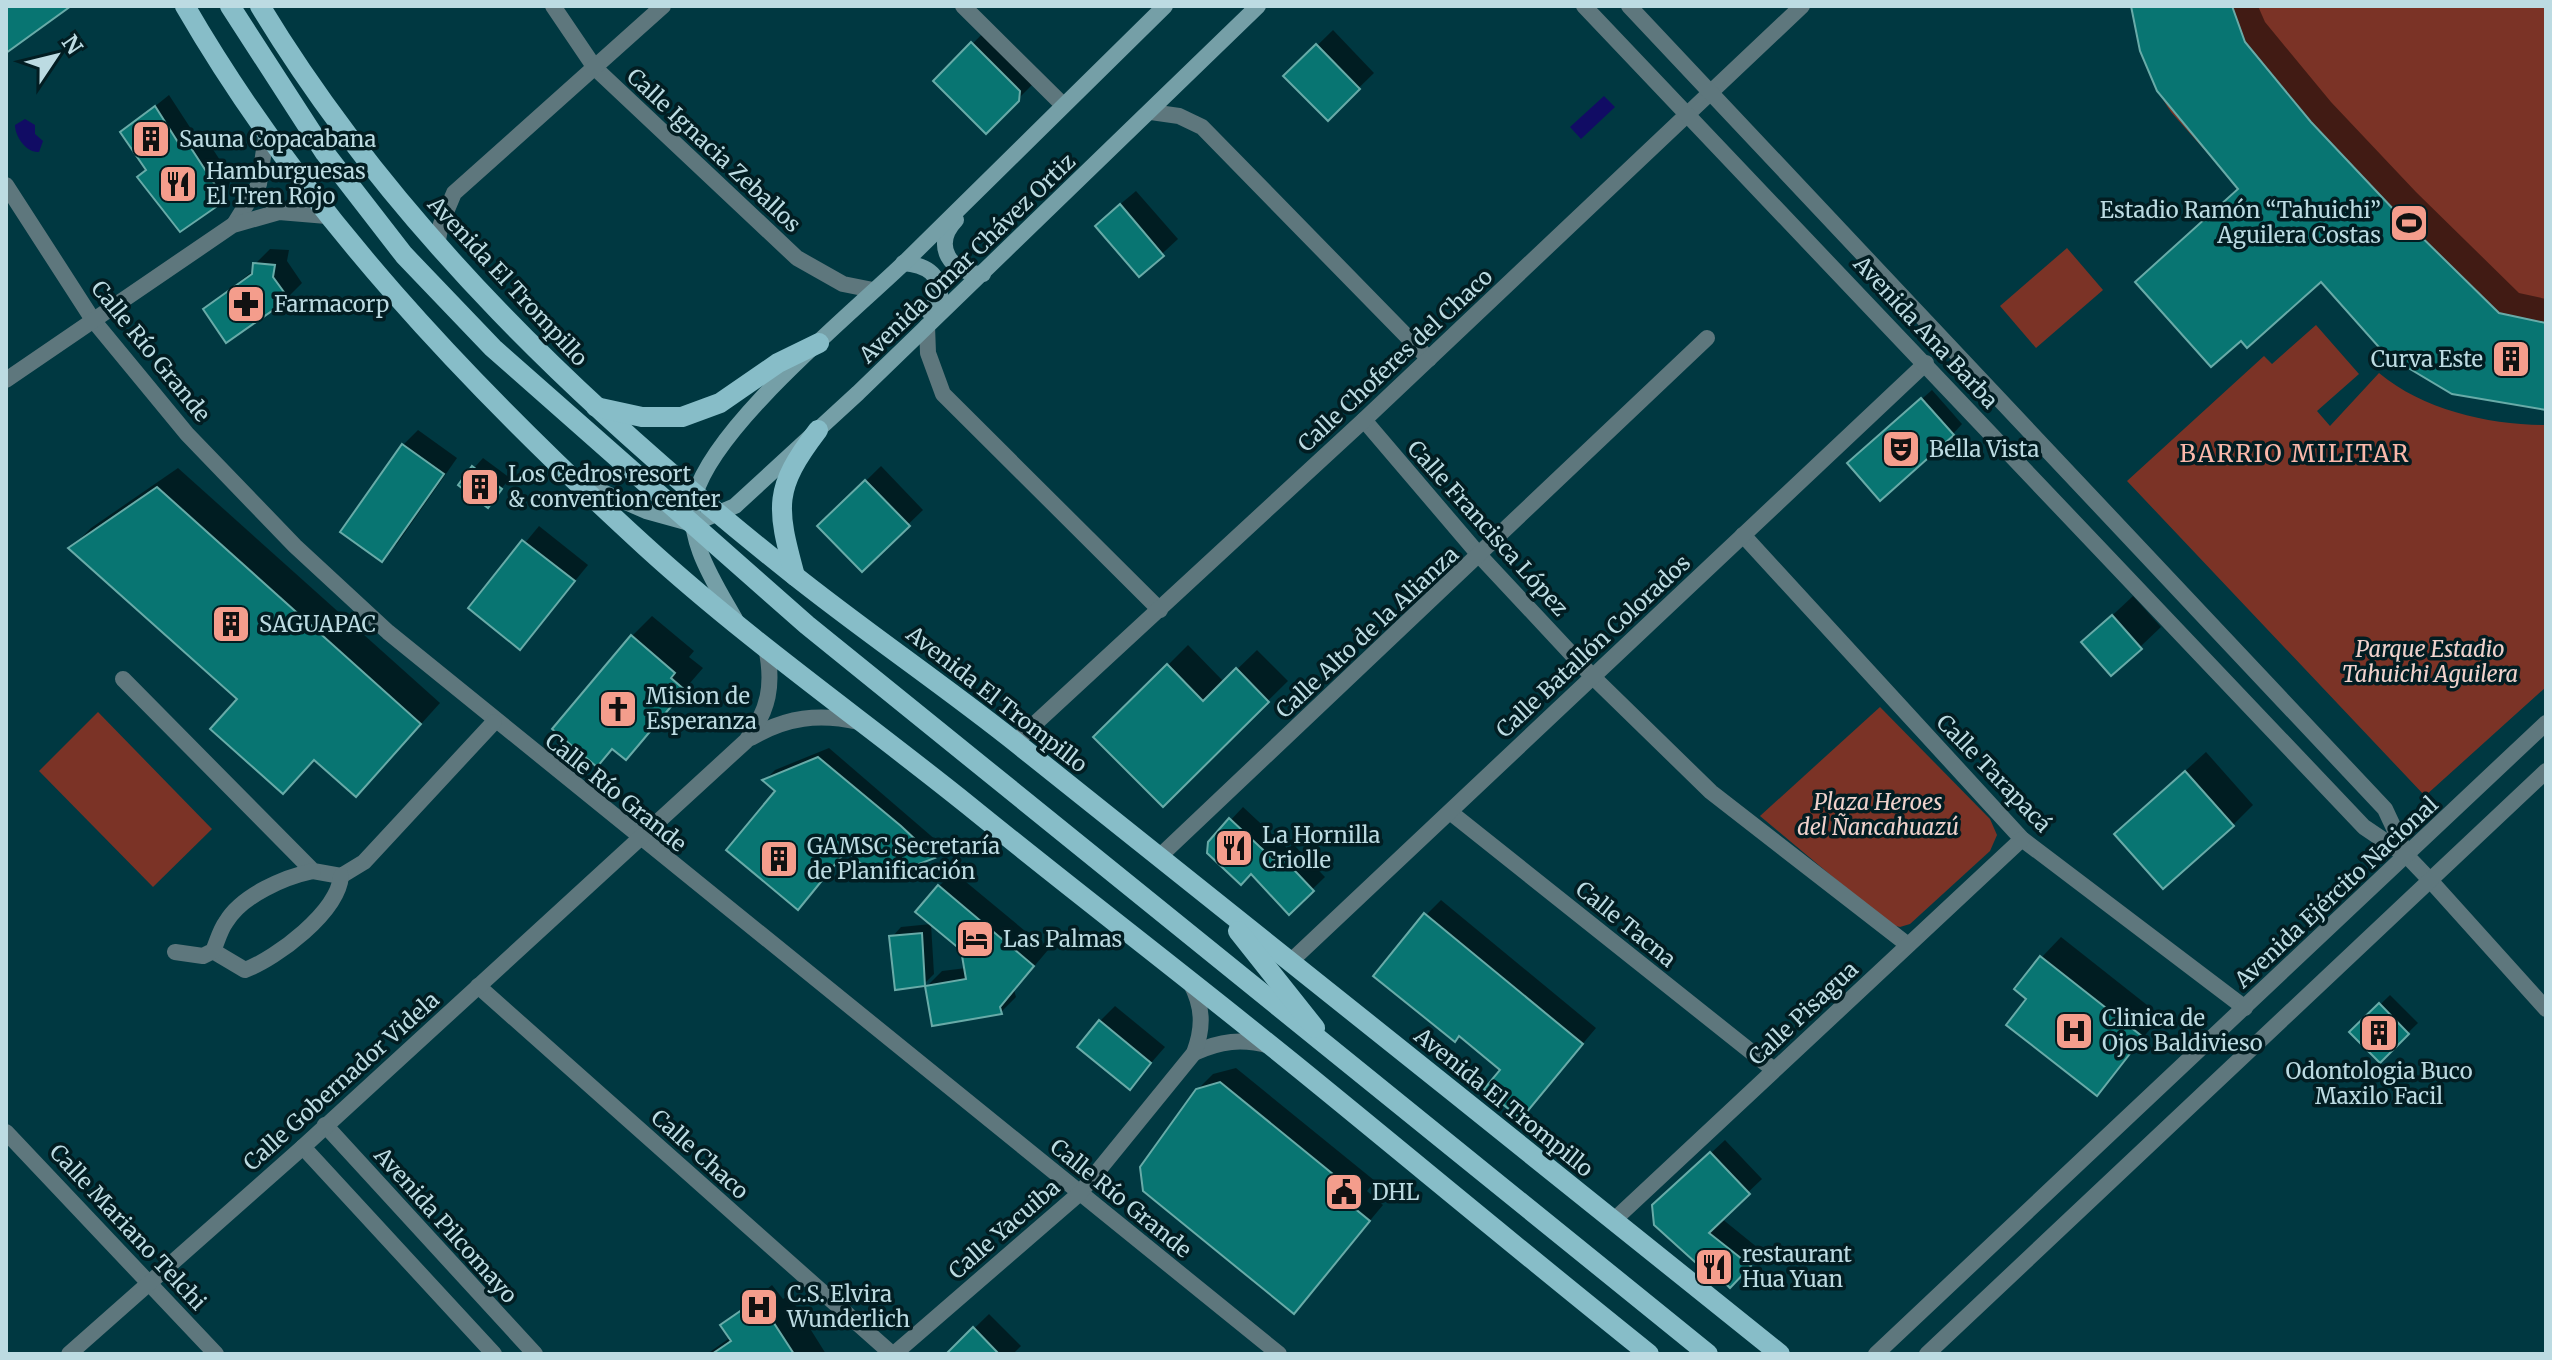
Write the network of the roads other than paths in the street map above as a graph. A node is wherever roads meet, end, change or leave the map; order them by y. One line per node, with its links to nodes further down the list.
1 (185, 6): 17 (main road)
2 (230, 6): 36 (main road)
3 (260, 6): 22 (main road, Avenida El Trompillo)
4 (553, 6): 12 (street, Calle Ignacia Zeballos)
5 (663, 6): 12 (street)
6 (963, 6): 14 (street)
7 (1165, 6): 14 (main road, Avenida Omar Chávez Ortiz)
8 (1258, 6): 15 (main road, Avenida Omar Chávez Ortiz)
9 (1584, 6): 16 (street, Avenida Ana Barba)
10 (1629, 6): 13 (street, Avenida Ana Barba)
11 (1802, 6): 13 (street, Calle Choferes del Chaco)
12 (595, 68): 22 (street); 25 (street, Calle Ignacia Zeballos)
13 (1711, 92): 16 (street, Calle Choferes del Chaco); 32 (street, Avenida Ana Barba)
14 (1063, 105): 18 (main road, Avenida Omar Chávez Ortiz)
15 (1151, 112): 24 (main road, Avenida Omar Chávez Ortiz); 30 (street)
16 (1688, 114): 30 (street, Calle Choferes del Chaco); 31 (street, Avenida Ana Barba)
17 (266, 136): 20 (main road); 21 (street)
18 (1019, 146): 23 (main road, Avenida Omar Chávez Ortiz); 24 (main road)
19 (6, 185): 26 (street, Calle Río Grande)
20 (327, 216): 21 (street); 40 (main road)
21 (233, 225): 26 (street)
22 (437, 245): 37 (main road, Avenida El Trompillo)
23 (903, 263): 25 (main road, Avenida Omar Chávez Ortiz); 34 (main road)
24 (983, 274): 27 (main road, Avenida Omar Chávez Ortiz)
25 (873, 290): 29 (main road, Avenida Omar Chávez Ortiz)
26 (93, 320): 33 (street); 54 (street, Calle Río Grande)
27 (927, 326): 34 (main road, Avenida Omar Chávez Ortiz); 49 (street)
28 (1707, 338): 46 (street, Calle Alto de la Alianza)
29 (819, 343): 37 (main road); 41 (main road, Avenida Omar Chávez Ortiz)
30 (1429, 359): 38 (street, Calle Choferes del Chaco)
31 (1926, 363): 35 (street, Avenida Ana Barba); 44 (street, Calle Batallón Colorados)
32 (1964, 364): 35 (street); 45 (street, Avenida Ana Barba)
33 (6, 380)
34 (869, 382): 39 (main road, Avenida Omar Chávez Ortiz)
35 (1945, 383): 47 (street, Avenida Ana Barba)
36 (544, 394): 37 (main road); 43 (main road)
37 (595, 407): 41 (main road, Avenida El Trompillo)
38 (1364, 420): 46 (street, Calle Francisca López); 49 (street, Calle Choferes del Chaco)
39 (818, 430): 42 (main road, Avenida Omar Chávez Ortiz); 48 (main road)
40 (574, 479): 43 (main road); 50 (main road)
41 (695, 494): 42 (main road, Avenida El Trompillo); 43 (main road, Avenida Omar Chávez Ortiz)
42 (720, 515): 43 (main road, Avenida Omar Chávez Ortiz); 48 (main road, Avenida El Trompillo)
43 (693, 524): 50 (main road, Avenida Omar Chávez Ortiz); 79 (main road)
44 (1743, 535): 52 (street, Calle Batallón Colorados); 62 (street, Calle Tarapacá)
45 (2140, 551): 47 (street); 63 (street, Avenida Ana Barba)
46 (1480, 556): 52 (street, Calle Francisca López); 64 (street, Calle Alto de la Alianza)
47 (2120, 570): 63 (street, Avenida Ana Barba)
48 (795, 576): 58 (main road, Avenida El Trompillo)
49 (1160, 610): 58 (street, Calle Choferes del Chaco)
50 (737, 622): 51 (main road)
51 (766, 647): 56 (main road); 57 (street)
52 (1592, 676): 60 (street, Calle Batallón Colorados); 69 (street, Calle Francisca López)
53 (123, 679): 65 (street)
54 (494, 722): 61 (street, Calle Río Grande); 66 (street)
55 (2546, 723): 63 (street, Avenida Ejército Nacional)
56 (865, 724): 57 (street); 73 (main road)
57 (746, 741): 61 (street, Calle Gobernador Videla)
58 (1015, 742): 64 (main road, Avenida El Trompillo)
59 (2546, 771): 67 (street)
60 (1450, 812): 72 (street, Calle Batallón Colorados); 80 (street, Calle Tacna)
61 (641, 839): 74 (street, Calle Gobernador Videla); 84 (street, Calle Río Grande)
62 (2022, 839): 69 (street, Calle Pisagua); 75 (street, Calle Tarapacá)
63 (2407, 856): 67 (street, Avenida Ana Barba); 75 (street, Avenida Ejército Nacional)
64 (1159, 857): 68 (main road, Avenida El Trompillo)
65 (313, 871): 66 (street); 70 (street)
66 (341, 876): 70 (street)
67 (2429, 879): 76 (street, Avenida Ana Barba); 97 (street)
68 (1219, 906): 72 (main road, Avenida El Trompillo); 79 (main road)
69 (1908, 945): 80 (street, Calle Pisagua)
70 (213, 951): 71 (street)
71 (175, 952)
72 (1290, 962): 85 (main road, Avenida El Trompillo)
73 (1190, 982): 77 (main road); 78 (street, Calle Yacuiba)
74 (478, 986): 81 (street, Calle Gobernador Videla); 91 (street, Calle Chaco)
75 (2245, 1008): 96 (street, Avenida Ejército Nacional)
76 (2546, 1009)
77 (1270, 1046): 78 (street); 93 (main road)
78 (1194, 1053): 84 (street, Calle Yacuiba)
79 (1340, 1060): 94 (main road)
80 (1774, 1070): 85 (street, Calle Pisagua)
81 (325, 1125): 83 (street, Calle Gobernador Videla); 90 (street, Avenida Pilcomayo)
82 (6, 1132): 86 (street, Calle Mariano Telchi)
83 (303, 1147): 86 (street, Calle Gobernador Videla); 89 (street)
84 (1080, 1193): 91 (street, Calle Yacuiba); 92 (street, Calle Río Grande)
85 (1614, 1220): 95 (main road, Avenida El Trompillo)
86 (150, 1281): 87 (street, Calle Gobernador Videla); 88 (street, Calle Mariano Telchi)
87 (69, 1354)
88 (216, 1354)
89 (494, 1354)
90 (535, 1354)
91 (893, 1354)
92 (1279, 1354)
93 (1649, 1354)
94 (1708, 1354)
95 (1780, 1354)
96 (1876, 1354)
97 (1927, 1354)

